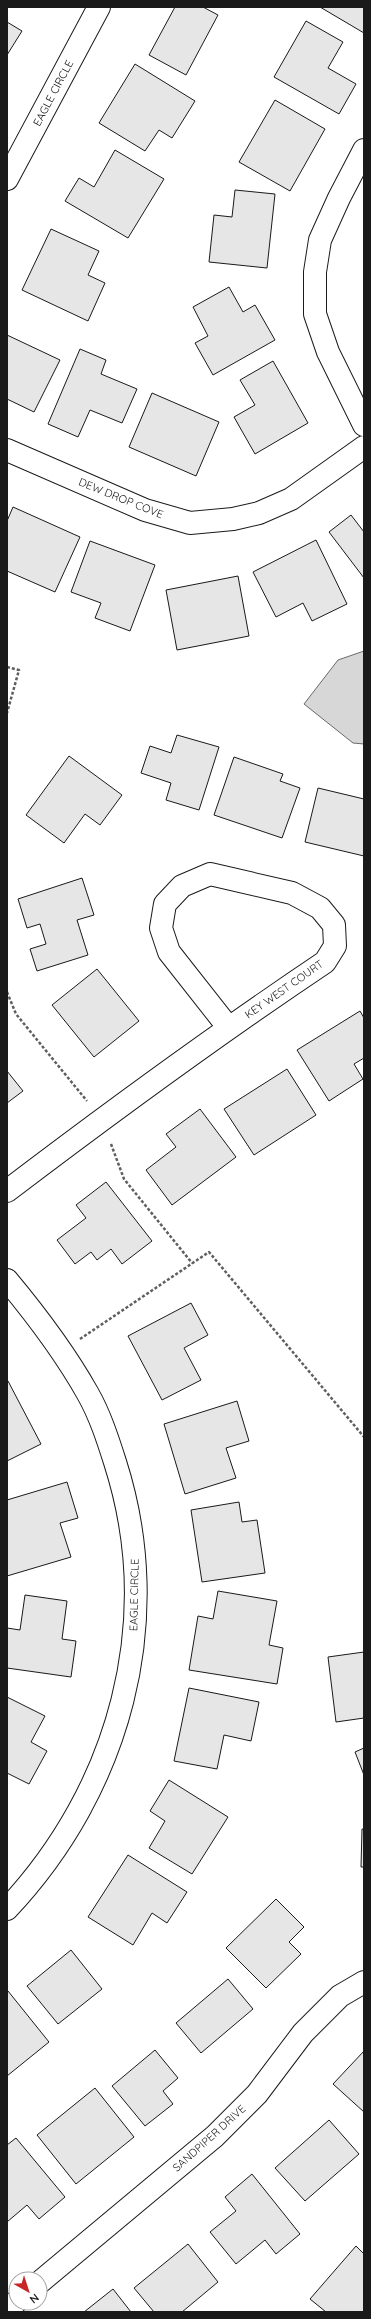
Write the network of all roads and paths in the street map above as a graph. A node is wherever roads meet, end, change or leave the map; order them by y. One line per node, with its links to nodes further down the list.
1 (99, 7): 3 (street, EAGLE CIRCLE)
2 (364, 150): 4 (street)
3 (7, 179)
4 (364, 425)
5 (364, 447): 6 (street, DEW DROP COVE)
6 (7, 450)
7 (7, 667): 8 (path)
8 (7, 713)
9 (228, 1027): 9 (street, KEY WEST COURT); 10 (street, KEY WEST COURT)
10 (7, 1191)
11 (7, 1280): 12 (street, EAGLE CIRCLE)
12 (61, 1351): 13 (path); 14 (street, EAGLE CIRCLE)
13 (364, 1437)
14 (7, 1909)
15 (364, 1982): 16 (street, SANDPIPER DRIVE)
16 (48, 2275)

